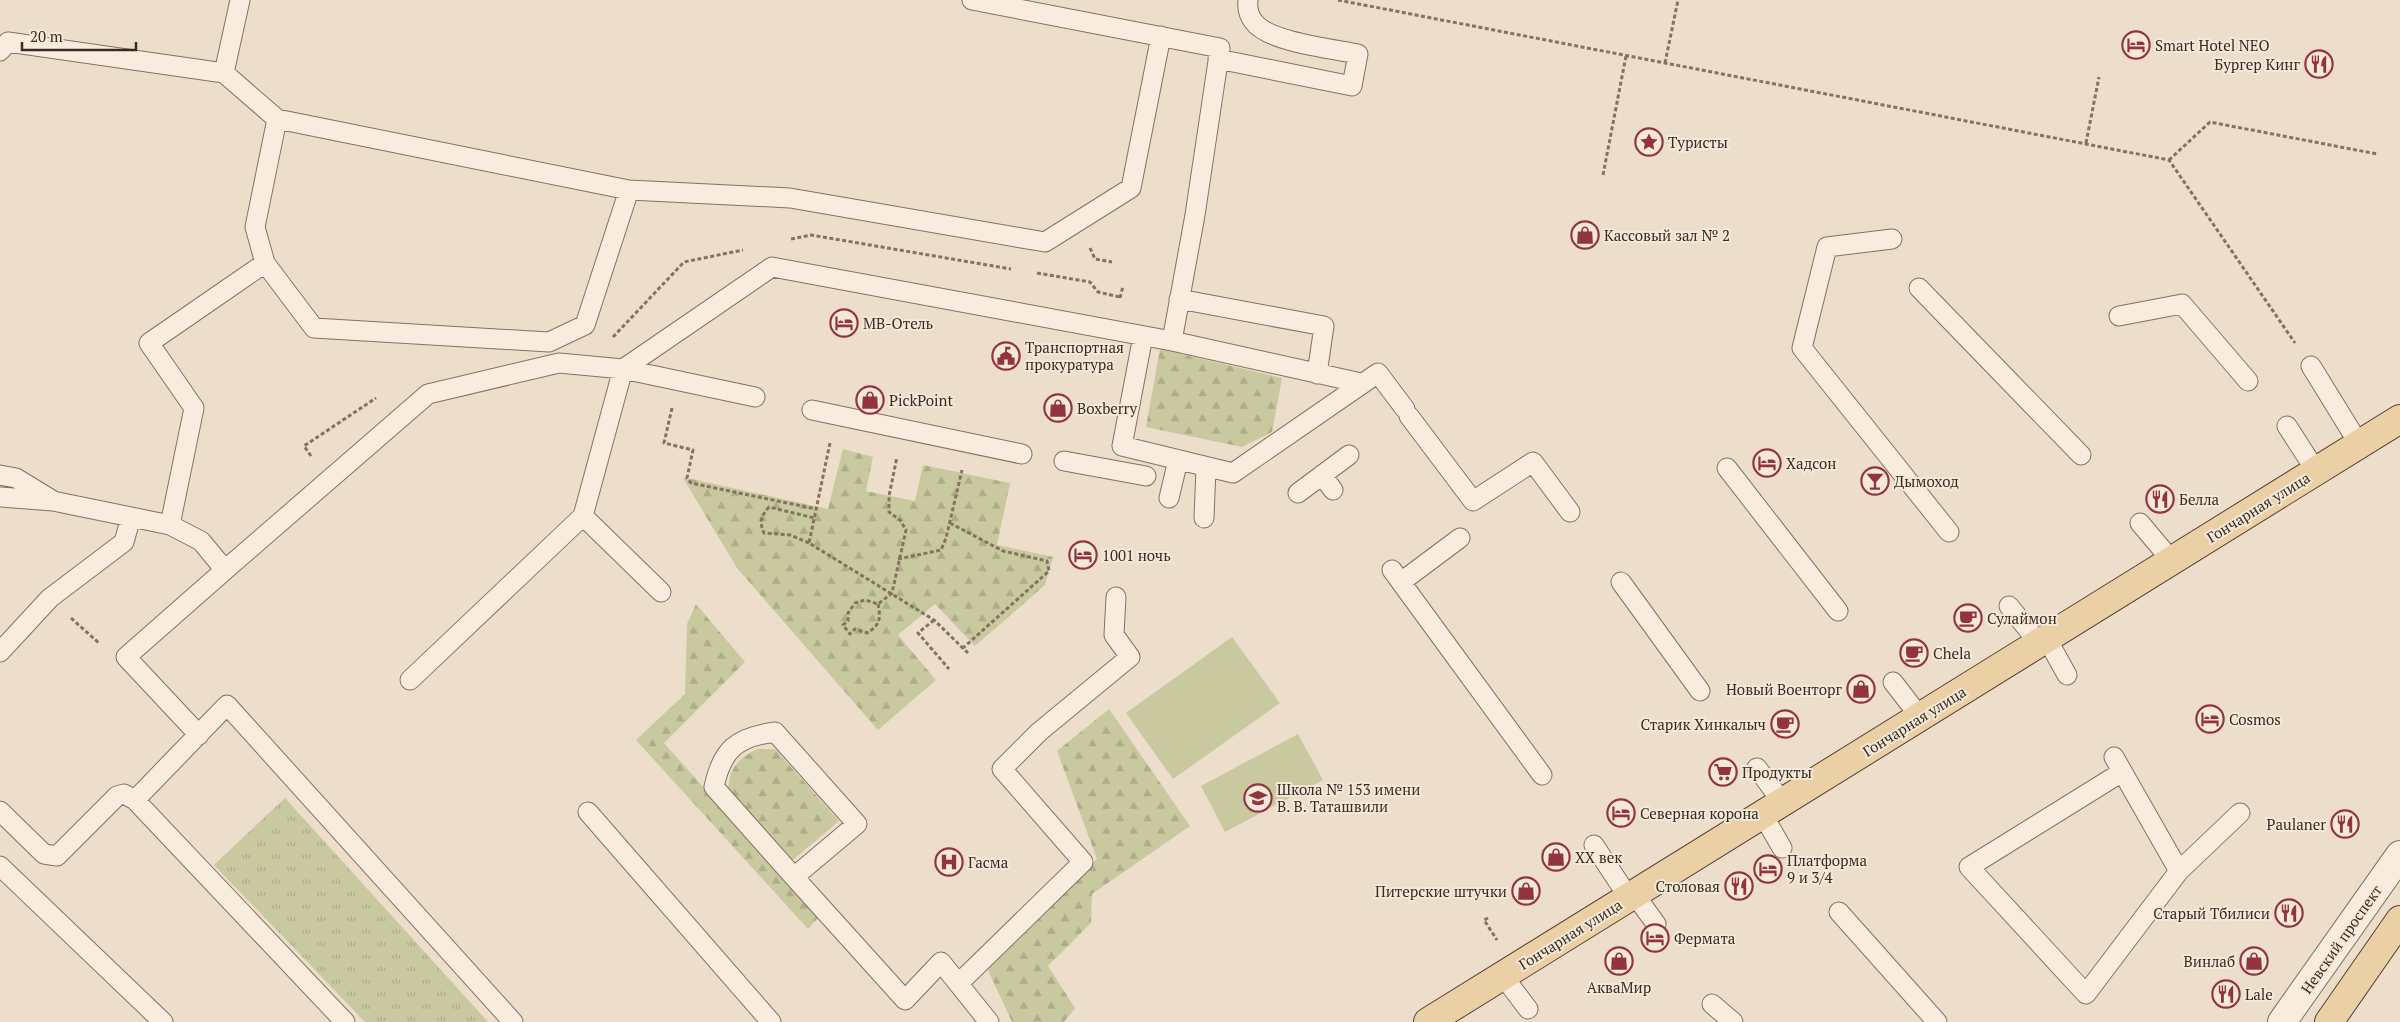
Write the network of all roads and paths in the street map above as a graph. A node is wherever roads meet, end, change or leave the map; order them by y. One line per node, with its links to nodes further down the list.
1 (240, 0): 11 (lane)
2 (972, 0): 6 (lane)
3 (1248, 0): 9 (lane)
4 (1338, 0): 8 (path)
5 (1678, 0): 10 (path)
6 (1161, 36): 9 (lane); 18 (lane)
7 (0, 51): 11 (lane)
8 (1626, 56): 10 (path); 17 (path)
9 (1218, 59): 22 (lane)
10 (1665, 63): 14 (path)
11 (224, 73): 13 (lane)
12 (2099, 76): 14 (path)
13 (277, 119): 18 (lane); 20 (lane)
14 (2086, 143): 16 (path)
15 (2377, 154): 16 (path)
16 (2169, 160): 26 (path)
17 (1603, 175)
18 (629, 190): 20 (lane)
19 (1892, 239): 65 (lane)
20 (265, 263): 64 (lane)
21 (1919, 288): 41 (lane)
22 (1179, 299): 25 (lane); 28 (lane)
23 (2119, 316): 29 (lane)
24 (1143, 336): 25 (lane); 27 (lane); 43 (lane)
25 (1172, 341): 28 (lane)
26 (2311, 366): 39 (lane)
27 (623, 369): 31 (lane); 58 (lane); 70 (lane)
28 (1317, 374): 30 (lane)
29 (2248, 381)
30 (1361, 383): 45 (lane); 57 (lane)
31 (755, 397)
32 (812, 410): 33 (lane)
33 (836, 415): 36 (lane); 56 (path)
34 (2400, 419): 39 (main road, Гончарная улица)
35 (2287, 426): 47 (lane)
36 (903, 429): 38 (lane); 68 (path)
37 (664, 439): 56 (path)
38 (968, 443): 40 (lane); 62 (path)
39 (2360, 444): 47 (main road, Гончарная улица)
40 (1022, 454)
41 (2081, 455)
42 (1349, 456): 49 (lane)
43 (1178, 460): 45 (lane); 54 (lane)
44 (1064, 461): 50 (lane)
45 (1206, 468): 61 (lane)
46 (1727, 468): 78 (lane)
47 (2316, 471): 69 (main road, Гончарная улица)
48 (0, 475): 55 (lane)
49 (1322, 475): 51 (lane); 52 (lane)
50 (1146, 476)
51 (1333, 490)
52 (1298, 493)
53 (0, 497): 55 (lane)
54 (1168, 498)
55 (53, 501): 59 (lane)
56 (816, 509): 60 (path)
57 (1570, 512)
58 (584, 516): 72 (lane); 87 (lane)
59 (131, 517): 64 (lane); 75 (lane)
60 (814, 518): 67 (path); 67 (path)
61 (1204, 518)
62 (950, 523): 68 (path); 81 (path)
63 (2140, 523): 69 (lane)
64 (170, 525): 70 (lane)
65 (1949, 532)
66 (1460, 538): 93 (lane)
67 (809, 543): 73 (path)
68 (898, 559): 73 (path)
69 (2172, 561): 80 (main road, Гончарная улица)
70 (225, 570): 84 (lane)
71 (1621, 582): 89 (lane)
72 (661, 592)
73 (892, 593): 76 (path); 79 (path)
74 (1116, 597): 112 (lane)
75 (50, 598): 82 (lane); 84 (path)
76 (878, 604): 76 (path)
77 (2009, 606): 80 (lane)
78 (1838, 611)
79 (934, 620): 81 (path); 85 (path)
80 (2043, 641): 86 (lane); 90 (main road, Гончарная улица)
81 (963, 648): 83 (path)
82 (0, 652)
83 (968, 653)
84 (126, 657): 91 (lane)
85 (950, 669)
86 (2067, 675)
87 (410, 680)
88 (1893, 682): 90 (lane)
89 (1700, 691)
90 (1920, 717): 95 (main road, Гончарная улица)
91 (199, 735): 94 (lane); 117 (lane)
92 (1757, 768): 95 (lane)
93 (1542, 775)
94 (135, 800): 96 (lane); 116 (lane)
95 (1773, 809): 100 (lane); 105 (main road, Гончарная улица)
96 (0, 811)
97 (588, 812): 118 (lane)
98 (2240, 813): 103 (lane)
99 (1594, 845): 105 (lane)
100 (1782, 848)
101 (2400, 856): 123 (street, Невский проспект)
102 (0, 866): 115 (lane)
103 (2179, 871): 103 (lane)
104 (794, 877): 104 (lane); 112 (lane)
105 (1632, 896): 109 (lane); 111 (main road, Гончарная улица)
106 (1839, 912): 122 (lane)
107 (1488, 918): 110 (path)
108 (2400, 920): 124 (main road)
109 (1656, 924)
110 (1498, 941)
111 (1503, 976): 114 (lane); 120 (main road, Гончарная улица)
112 (959, 983): 119 (lane)
113 (1712, 1004): 121 (lane)
114 (1528, 1009)
115 (163, 1022)
116 (345, 1022)
117 (513, 1022)
118 (771, 1022)
119 (989, 1022)
120 (1428, 1022)
121 (1733, 1022)
122 (1937, 1022)
123 (2282, 1022)
124 (2329, 1022)

